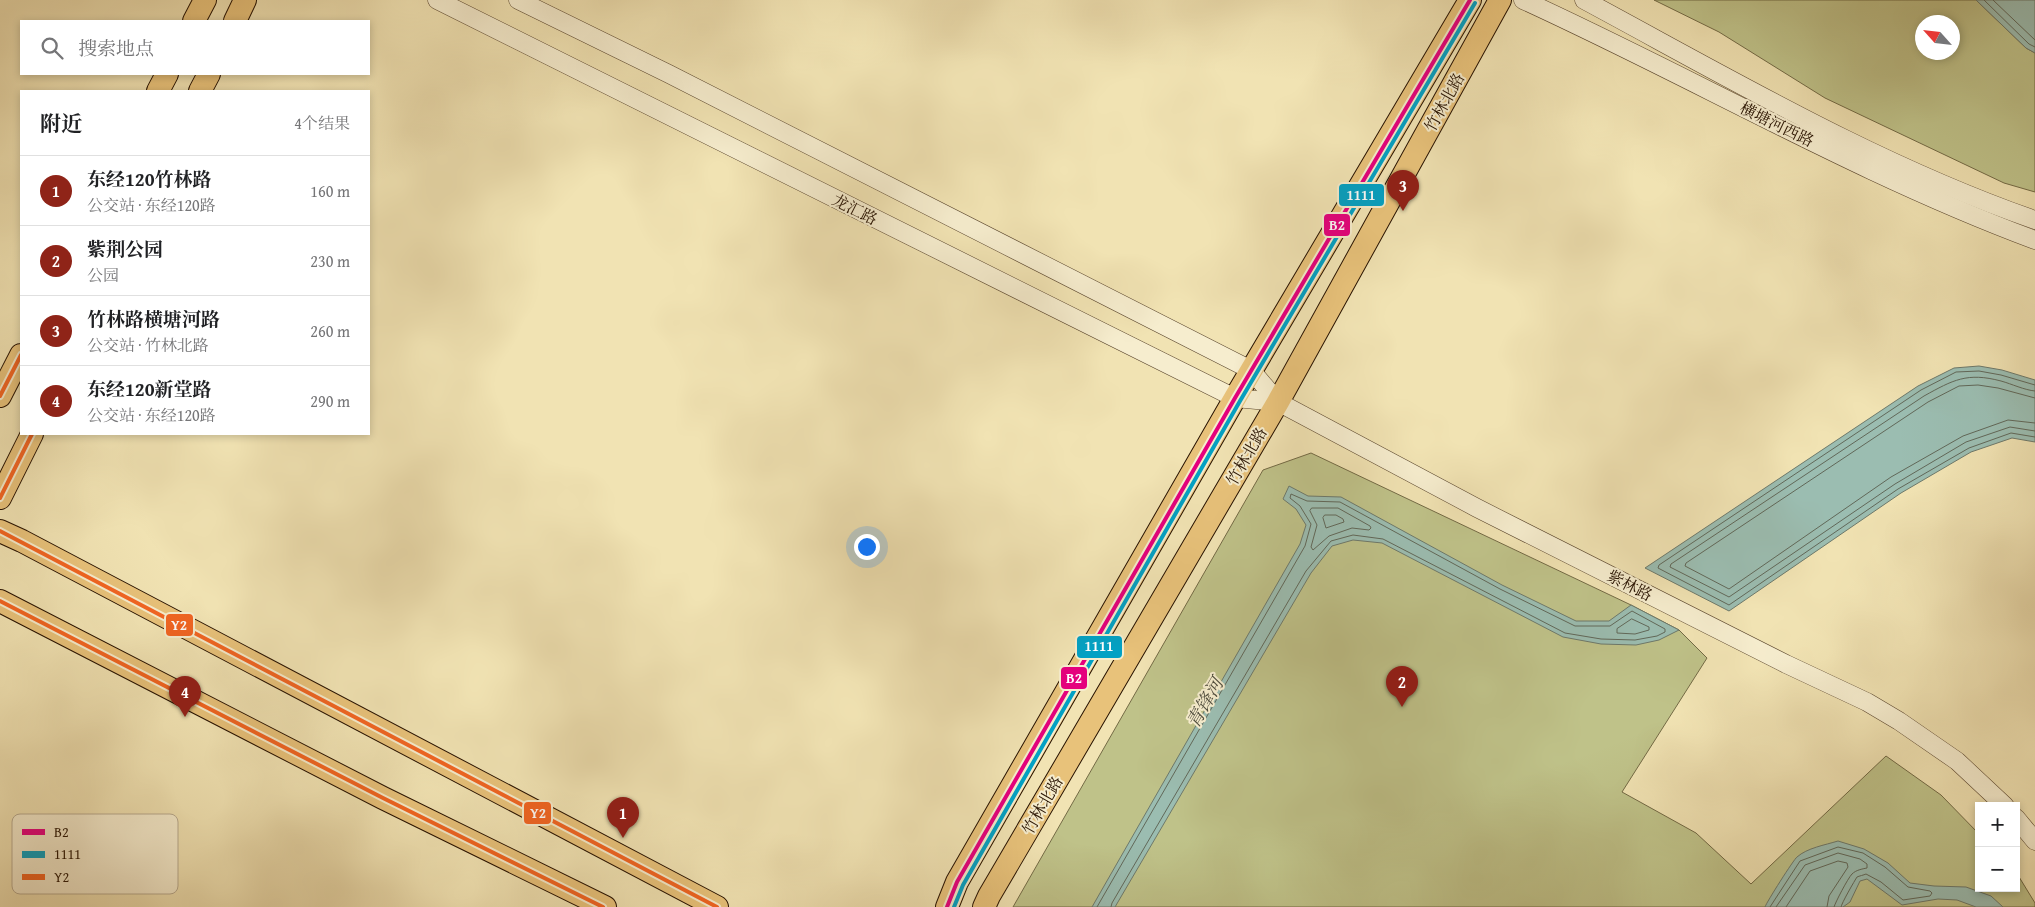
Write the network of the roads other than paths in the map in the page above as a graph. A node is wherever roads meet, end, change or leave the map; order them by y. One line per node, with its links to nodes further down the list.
1 (205, 0): 9 (main road)
2 (245, 0): 10 (main road)
3 (437, 0): 20 (street, 龙汇路)
4 (518, 0): 18 (street)
5 (1470, 0): 18 (main road, 竹林北路)
6 (1500, 0): 21 (main road, 竹林北路)
7 (1523, 0): 16 (street, 横塘河西路)
8 (1584, 0): 15 (street, 横塘河西路)
9 (195, 20)
10 (235, 20)
11 (166, 75): 13 (main road)
12 (208, 75): 14 (main road)
13 (159, 90)
14 (201, 90)
15 (2035, 220)
16 (2035, 240)
17 (20, 357): 19 (main road)
18 (1251, 370): 20 (main road, 竹林北路); 21 (street, 紫林路)
19 (0, 396)
20 (1235, 398): 21 (street, 龙汇路); 27 (main road, 竹林北路)
21 (1278, 402): 26 (street, 紫林路); 34 (main road, 竹林北路)
22 (32, 435): 23 (main road)
23 (0, 498)
24 (0, 531): 31 (main road)
25 (0, 601): 30 (main road)
26 (2002, 802)
27 (998, 810): 32 (main road); 33 (main road, 竹林北路)
28 (2020, 823): 29 (street)
29 (2035, 841)
30 (601, 905)
31 (717, 907)
32 (936, 907)
33 (947, 907)
34 (984, 907)

